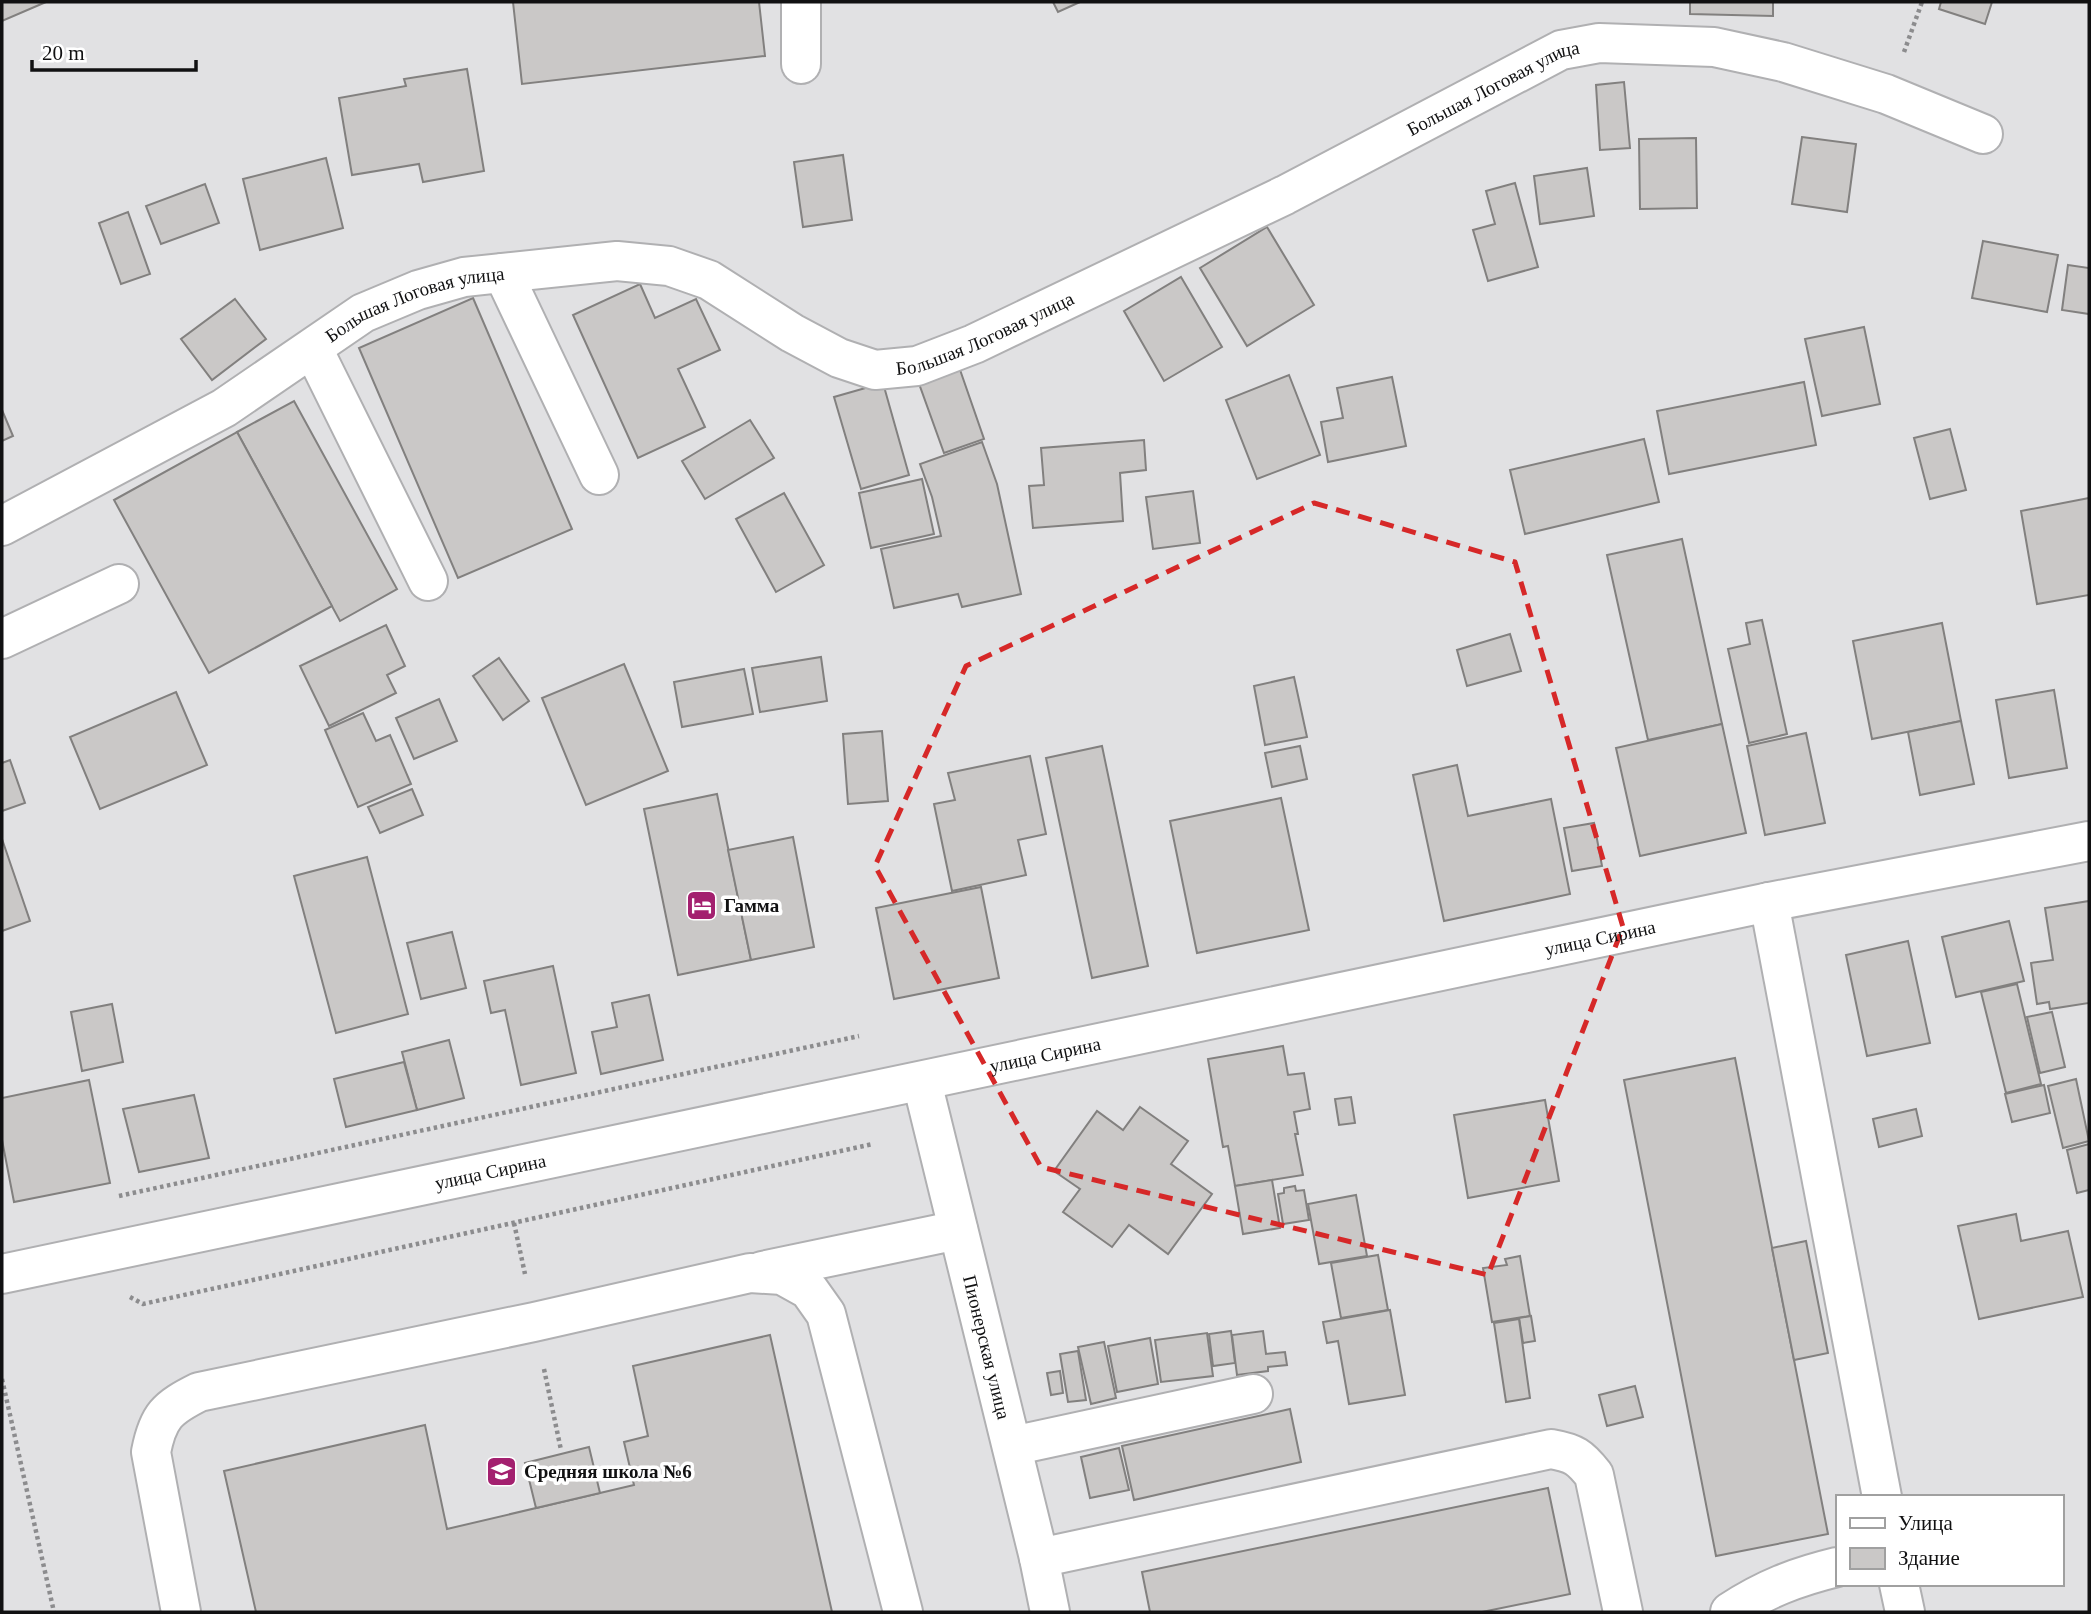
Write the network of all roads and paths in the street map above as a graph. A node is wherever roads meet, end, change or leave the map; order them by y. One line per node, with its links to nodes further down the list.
1 (801, 2): 2 (street)
2 (801, 64)
3 (1983, 134): 4 (street, Большая Логовая улица)
4 (503, 272): 5 (street, Большая Логовая улица); 6 (street)
5 (313, 349): 7 (street, Большая Логовая улица); 8 (street)
6 (599, 475)
7 (2, 526)
8 (428, 581)
9 (118, 584): 10 (street)
10 (2, 639)
11 (2089, 841): 12 (street, улица Сирина)
12 (1769, 902): 14 (street, улица Сирина); 24 (street)
13 (859, 1036): 16 (path)
14 (922, 1082): 17 (street, Пионерская улица); 19 (street, улица Сирина)
15 (873, 1144): 20 (path)
16 (111, 1198)
17 (958, 1230): 18 (street); 23 (street, Пионерская улица)
18 (750, 1273): 29 (street); 30 (street)
19 (2, 1274)
20 (122, 1293)
21 (2, 1380): 28 (path)
22 (1253, 1394): 23 (street)
23 (1012, 1446): 25 (street, Пионерская улица)
24 (1882, 1495)
25 (1039, 1559): 31 (street, Пионерская улица); 32 (street)
26 (1836, 1567): 33 (street)
27 (1899, 1586): 34 (street)
28 (54, 1612)
29 (181, 1612)
30 (903, 1612)
31 (1051, 1612)
32 (1623, 1612)
33 (1730, 1612)
34 (1905, 1612)

